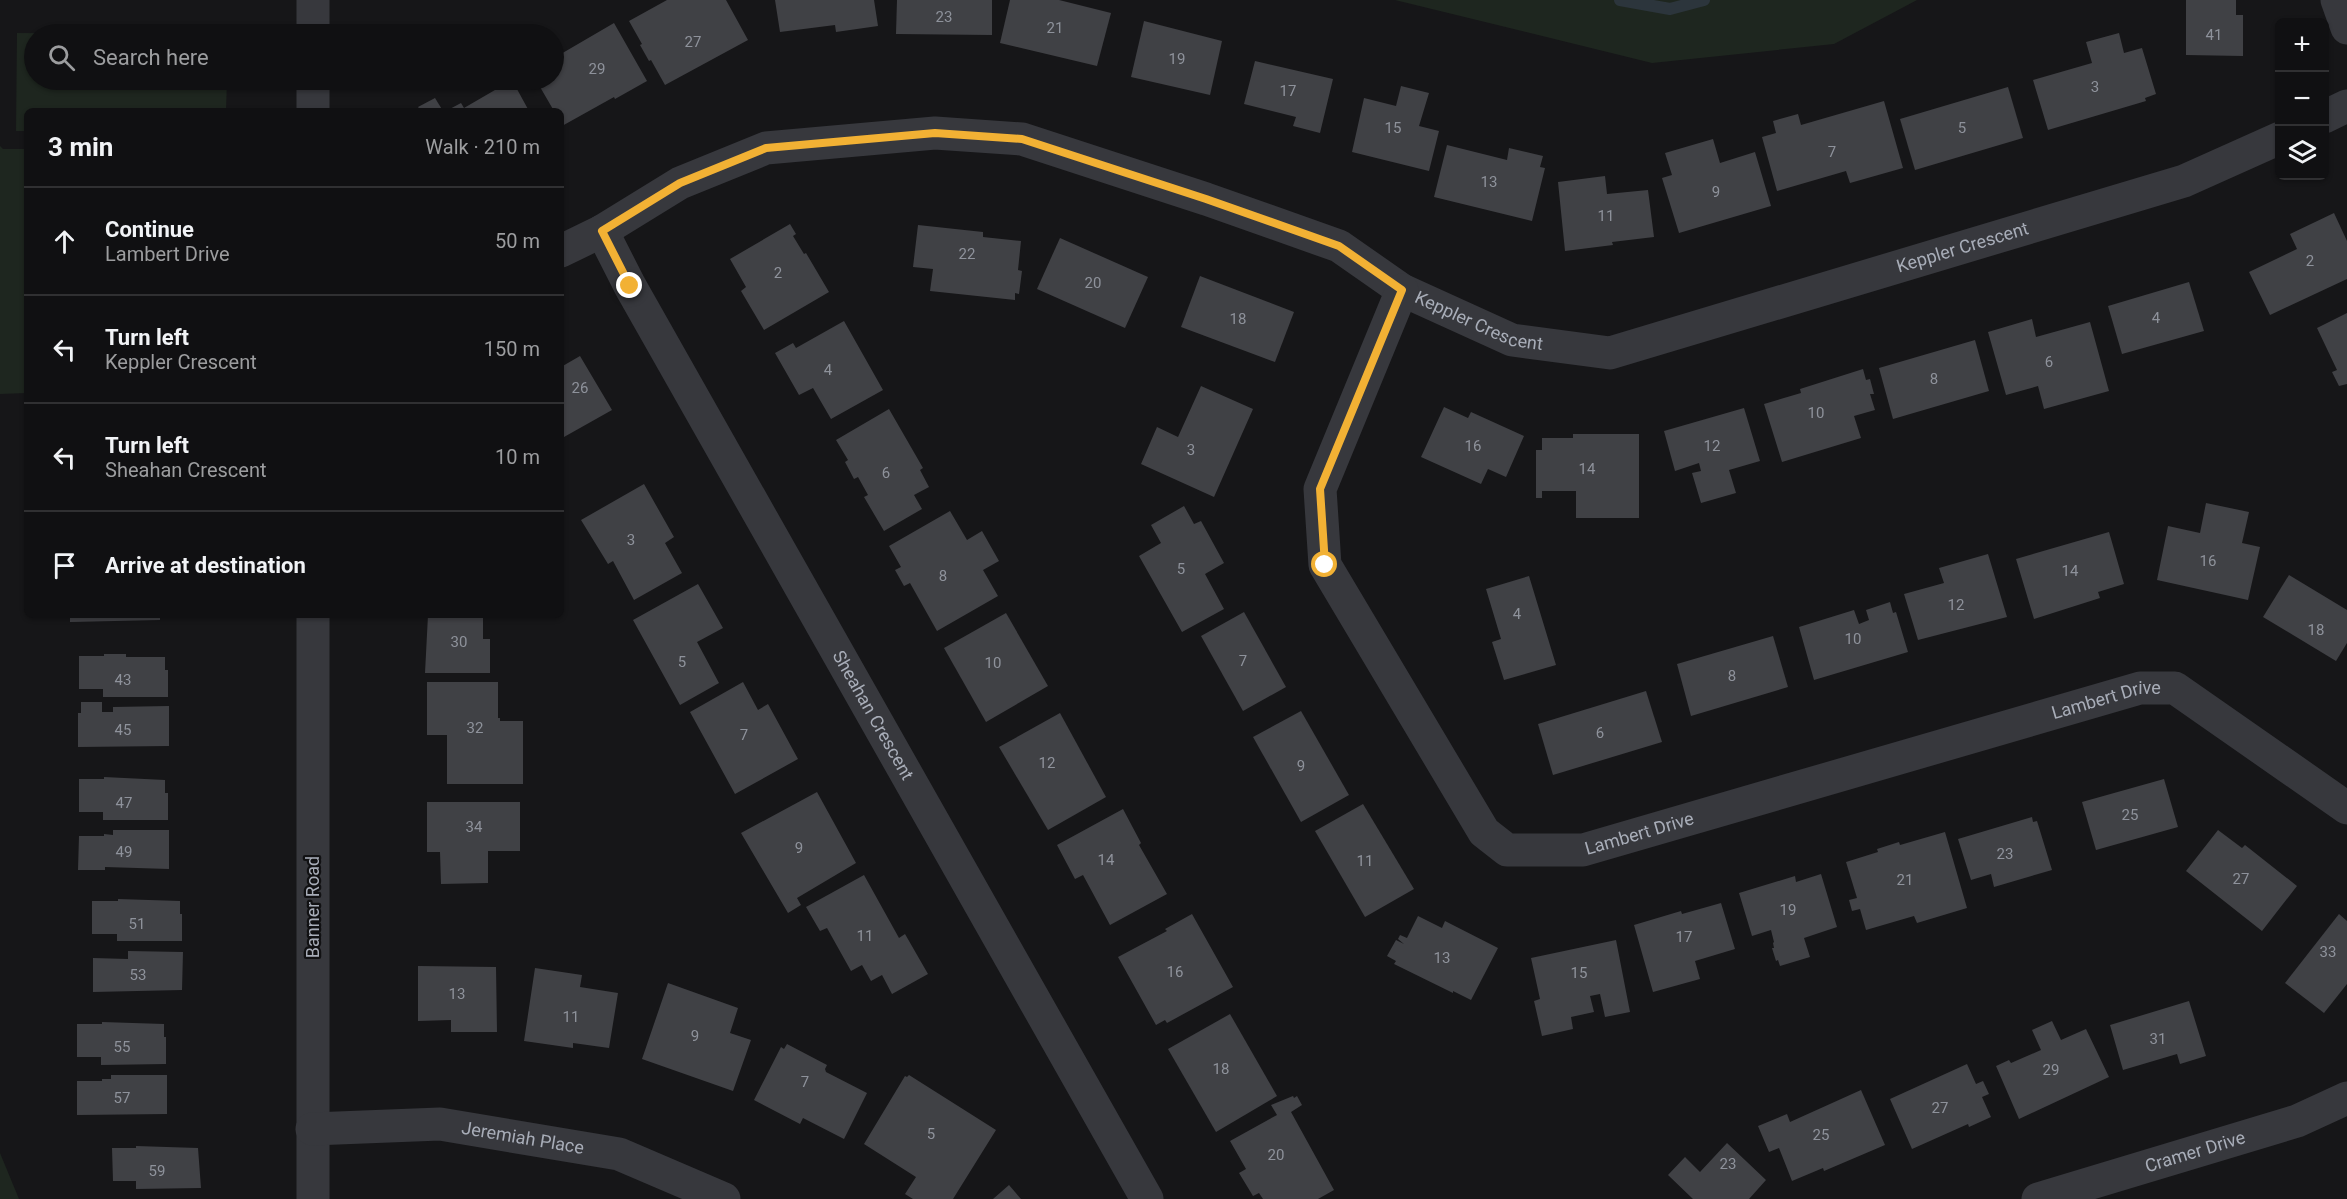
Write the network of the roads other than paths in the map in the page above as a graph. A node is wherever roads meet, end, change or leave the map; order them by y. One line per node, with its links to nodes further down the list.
1 (313, 0): 3 (street)
2 (2337, 0): 4 (street)
3 (313, 24)
4 (2347, 28)
5 (313, 90): 7 (street)
6 (2347, 105): 8 (street)
7 (313, 108)
8 (2329, 115)
9 (2275, 140): 12 (street, Keppler Crescent)
10 (602, 231): 11 (street, Keppler Crescent); 12 (street, Keppler Crescent); 19 (street, Sheahan Crescent)
11 (564, 250)
12 (1402, 290): 14 (street, Lambert Drive)
13 (313, 618): 16 (street, Banner Road)
14 (2347, 808)
15 (2347, 1098): 20 (street, Cramer Drive)
16 (312, 1129): 17 (street, Banner Road); 18 (street, Jeremiah Place)
17 (313, 1199)
18 (724, 1199)
19 (1147, 1199)
20 (2038, 1199)

